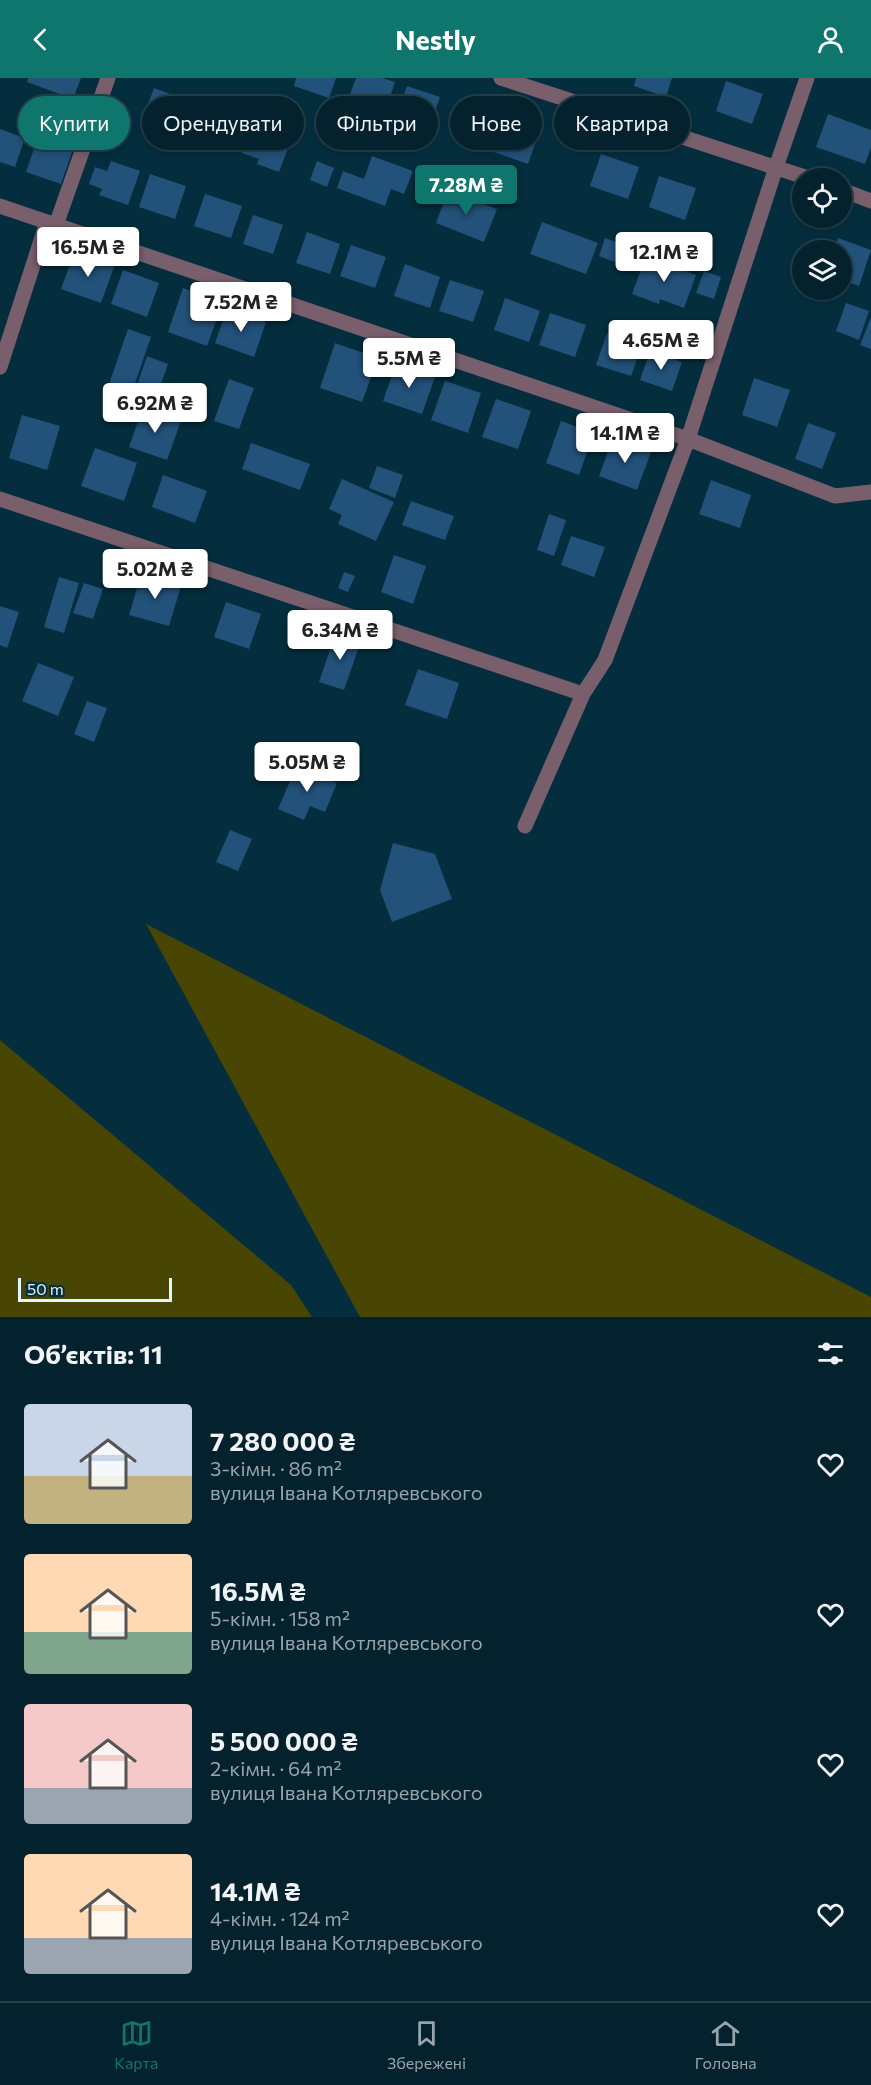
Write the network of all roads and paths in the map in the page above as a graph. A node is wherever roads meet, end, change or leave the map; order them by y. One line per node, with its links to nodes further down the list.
1 (108, 78): 9 (street)
2 (501, 78): 4 (street)
3 (807, 78): 4 (street)
4 (776, 167): 5 (street); 11 (street)
5 (792, 172)
6 (852, 194): 7 (street)
7 (871, 201)
8 (0, 206): 9 (street)
9 (52, 223): 10 (street); 11 (street)
10 (0, 367)
11 (688, 439): 12 (street); 14 (street)
12 (871, 492)
13 (0, 499): 14 (street)
14 (583, 694): 15 (street)
15 (525, 826)

